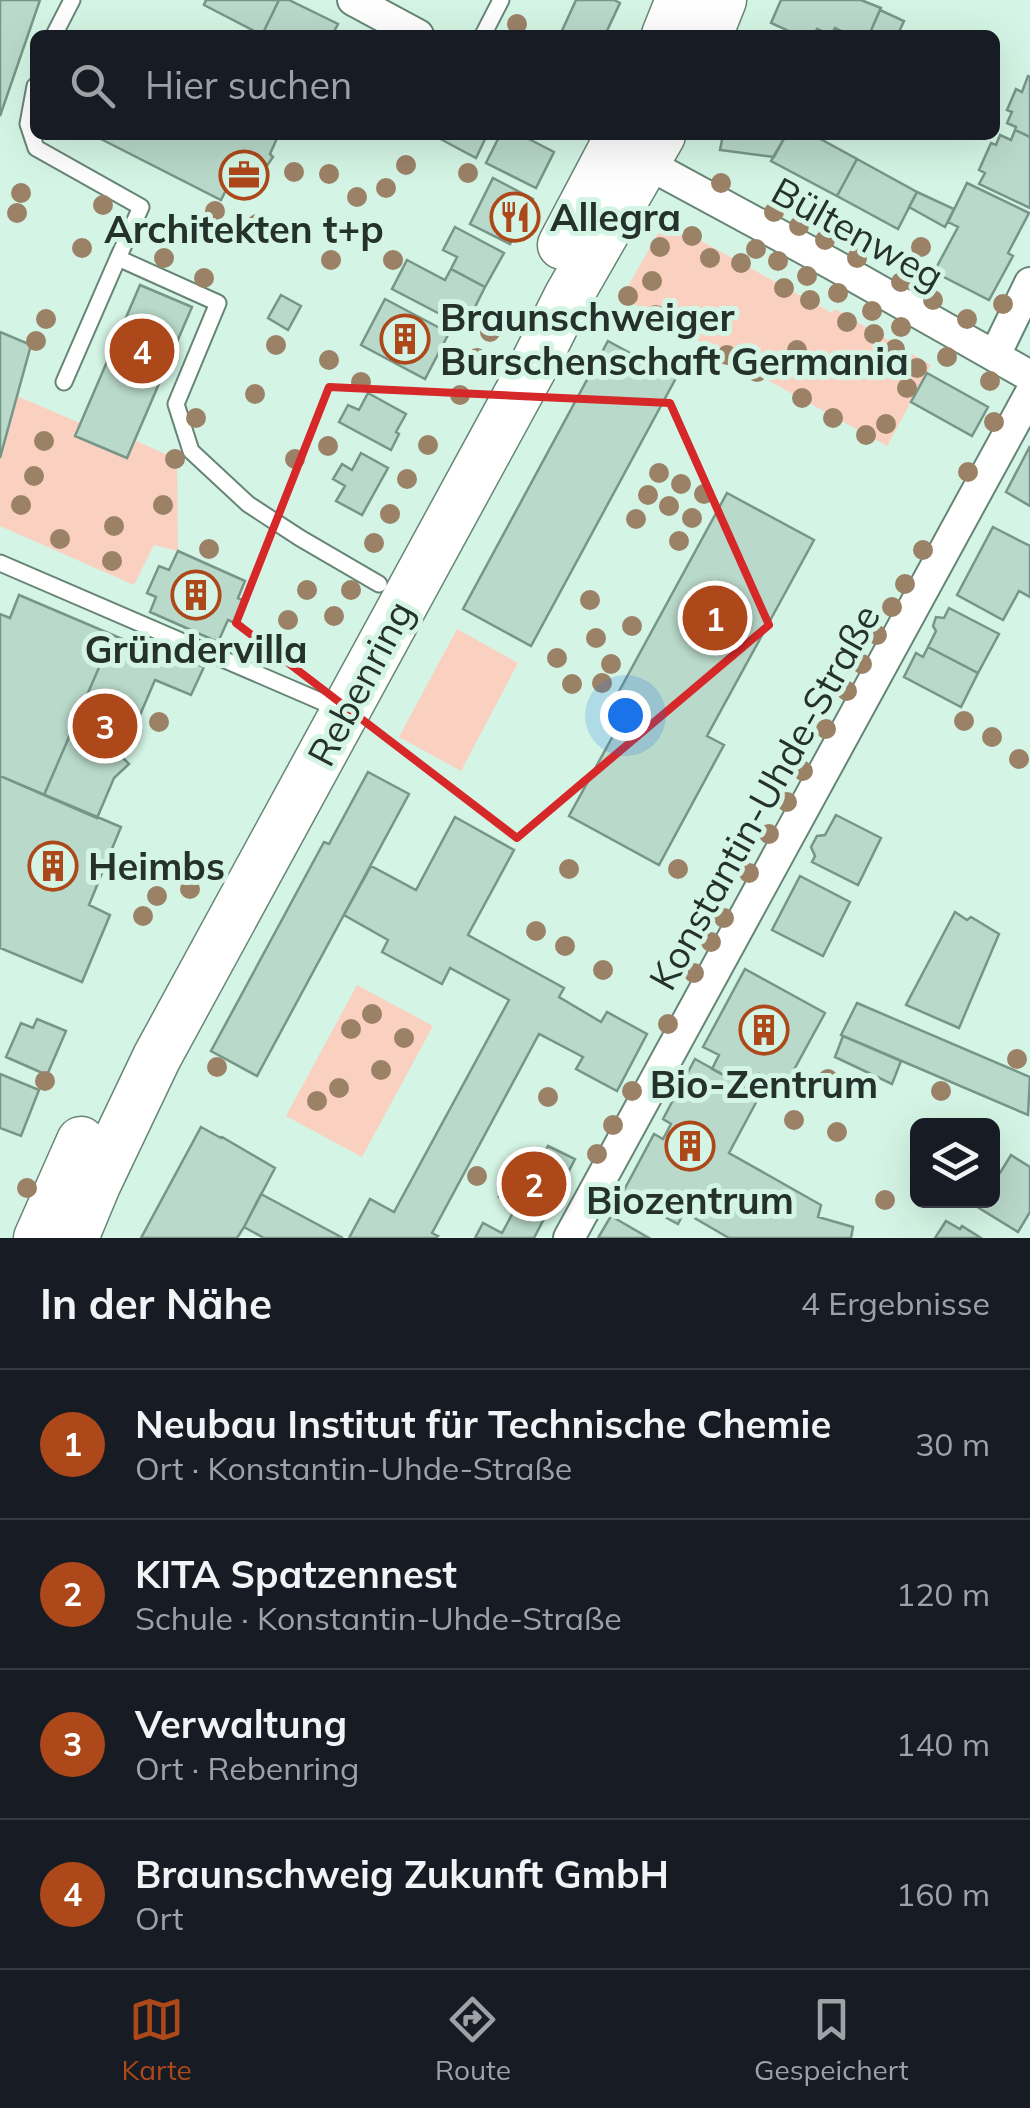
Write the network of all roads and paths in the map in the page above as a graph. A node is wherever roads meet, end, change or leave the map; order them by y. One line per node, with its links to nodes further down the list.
1 (72, 0): 6 (lane)
2 (353, 0): 7 (street)
3 (501, 0): 8 (lane)
4 (680, 0): 9 (main road)
5 (722, 0): 10 (main road)
6 (57, 30)
7 (409, 30)
8 (486, 30)
9 (668, 30)
10 (710, 30)
11 (33, 140): 13 (lane)
12 (628, 143): 15 (street, Bültenweg); 20 (main road, Rebenring); 21 (main road, Rebenring)
13 (118, 258): 17 (lane); 20 (lane)
14 (1030, 282): 15 (street)
15 (995, 355): 16 (street, Bültenweg)
16 (1030, 376)
17 (64, 382)
18 (1030, 394): 24 (street, Konstantin-Uhde-Straße)
19 (0, 564): 21 (lane)
20 (379, 584): 21 (main road, Rebenring)
21 (330, 705): 22 (main road, Rebenring); 23 (main road, Rebenring)
22 (38, 1238)
23 (74, 1238)
24 (569, 1238)

